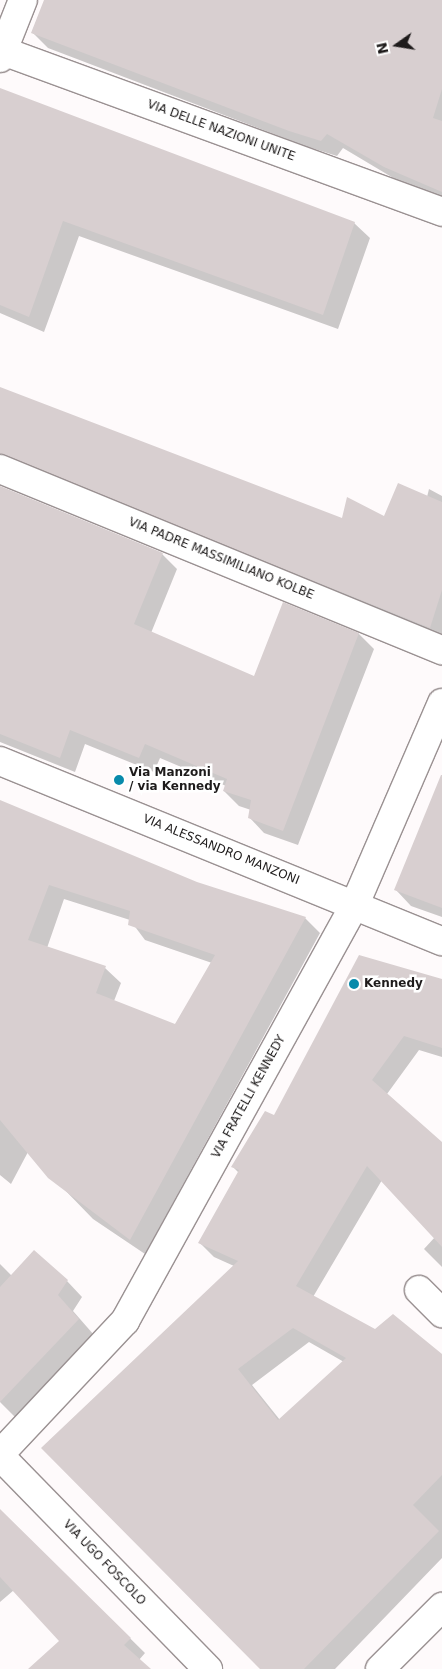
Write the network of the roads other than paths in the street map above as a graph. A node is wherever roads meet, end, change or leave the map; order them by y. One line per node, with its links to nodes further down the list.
1 (23, 0): 2 (street)
2 (1, 53): 3 (street, VIA DELLE NAZIONI UNITE)
3 (442, 212)
4 (0, 469): 5 (street, VIA PADRE MASSIMILIANO KOLBE)
5 (442, 650)
6 (442, 703): 8 (street, VIA FRATELLI KENNEDY)
7 (0, 761): 8 (street, VIA ALESSANDRO MANZONI)
8 (355, 904): 9 (street, VIA ALESSANDRO MANZONI); 12 (street, VIA FRATELLI KENNEDY)
9 (442, 941)
10 (419, 1290): 11 (street)
11 (442, 1313)
12 (0, 1455): 14 (street, VIA UGO FOSCOLO)
13 (442, 1607): 15 (street)
14 (208, 1669)
15 (380, 1669)

